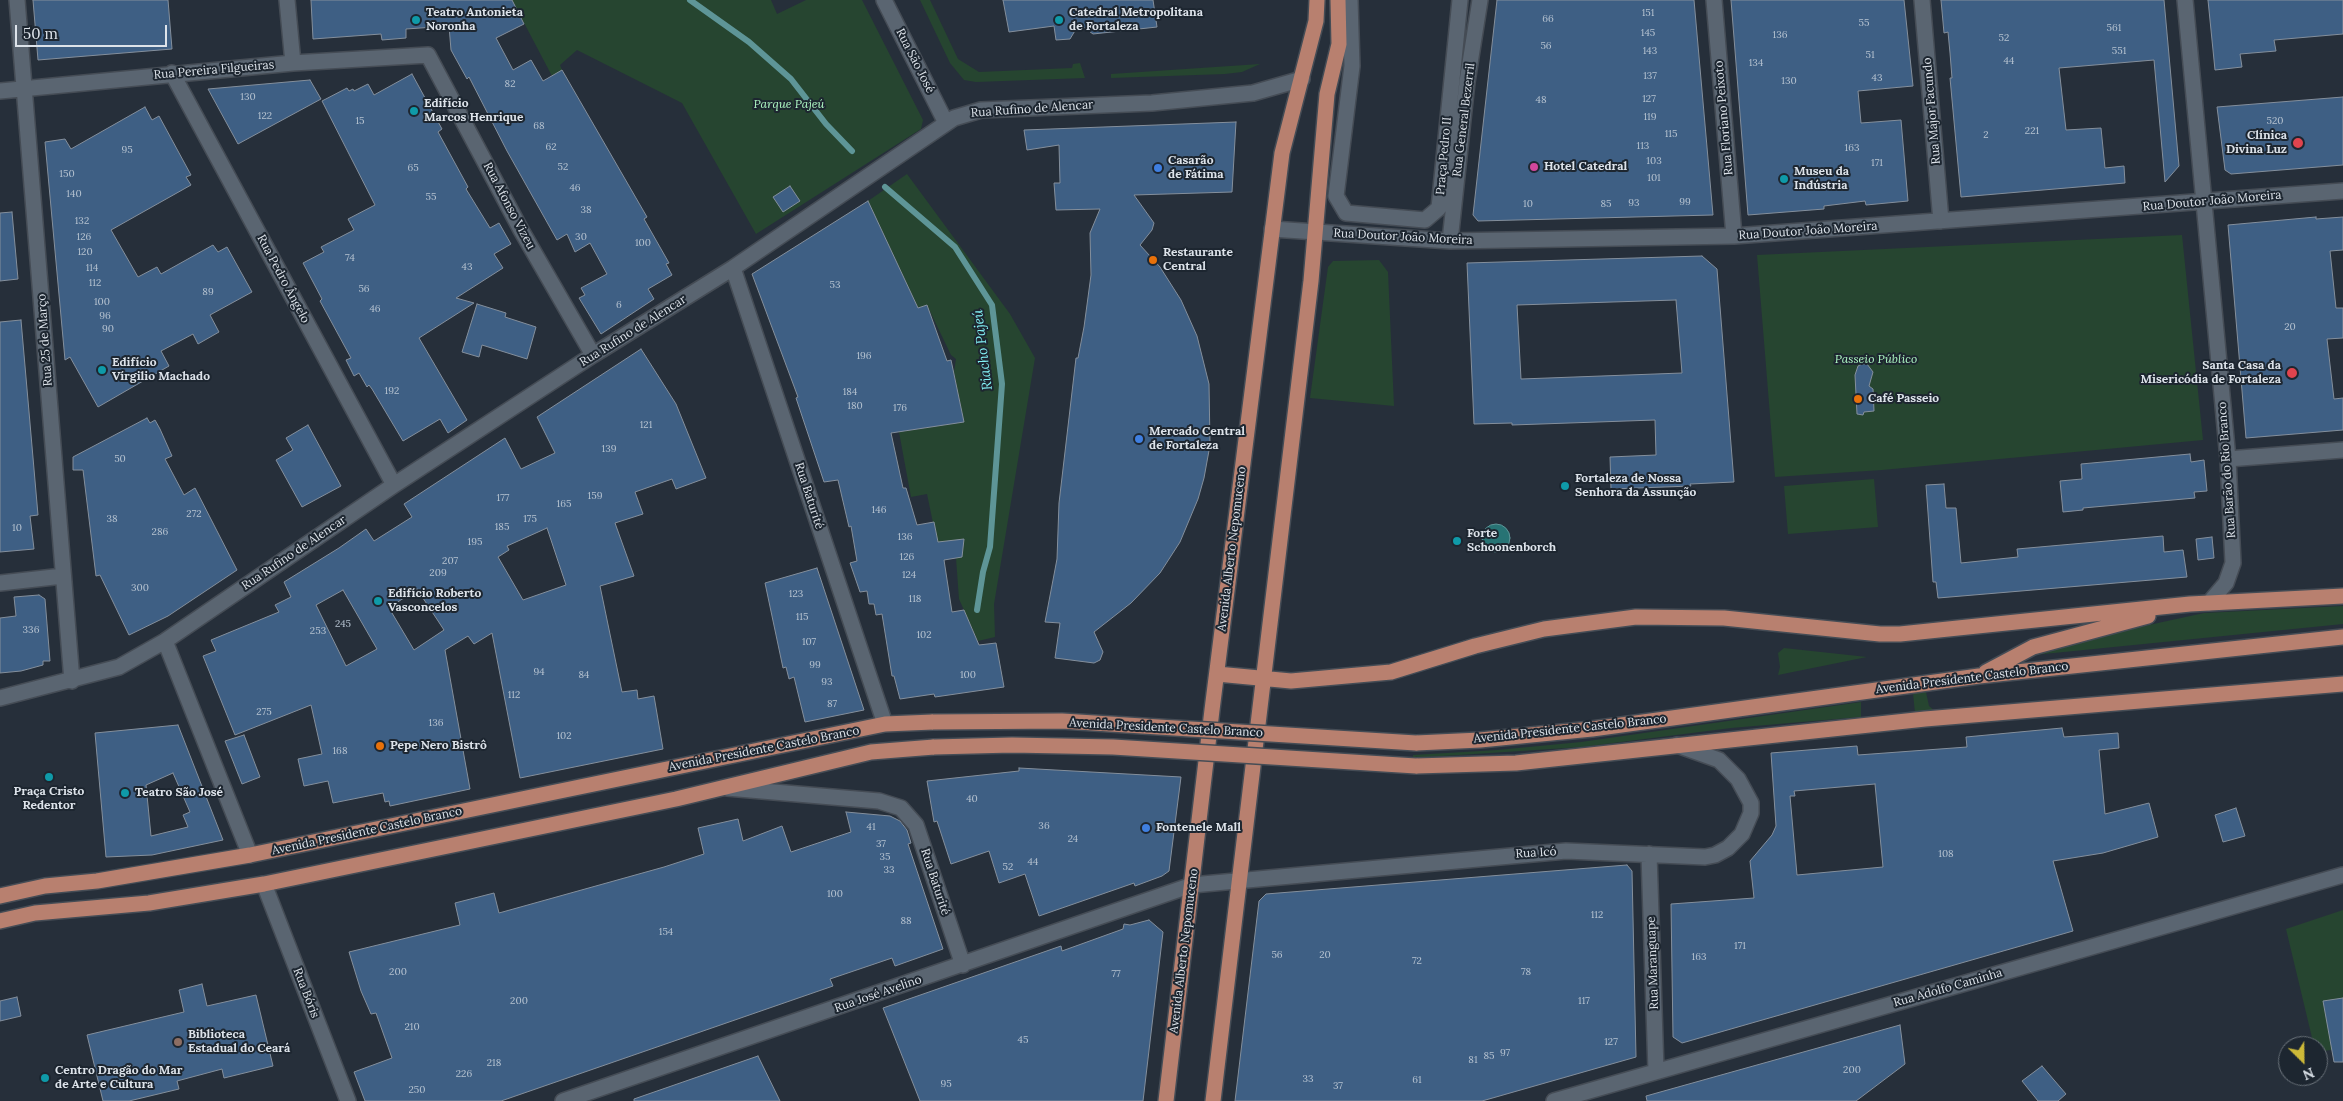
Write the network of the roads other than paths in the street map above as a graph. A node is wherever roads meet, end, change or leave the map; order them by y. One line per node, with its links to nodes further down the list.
1 (17, 0): 16 (street, Rua 25 de Março)
2 (287, 0): 13 (street)
3 (884, 0): 18 (street, Rua São José)
4 (1317, 0): 15 (main road, Avenida Alberto Nepomuceno)
5 (1338, 0): 23 (main road)
6 (1350, 0): 7 (street, Praça Pedro II)
7 (1460, 0)
8 (1480, 0): 25 (street, Rua General Bezerril)
9 (1714, 0): 24 (street, Rua Floriano Peixoto)
10 (1922, 0): 21 (street, Rua Major Facundo)
11 (2185, 0): 20 (street, Rua Barão do Rio Branco)
12 (428, 55): 13 (street, Rua Pereira Filgueiras); 27 (street, Rua Afonso Vizeu)
13 (293, 62): 14 (street, Rua Pereira Filgueiras)
14 (172, 73): 16 (street, Rua Pereira Filgueiras); 30 (street, Rua Pedro Ângelo)
15 (1302, 79): 18 (street, Rua Rufino de Alencar); 22 (main road, Avenida Alberto Nepomuceno)
16 (25, 88): 17 (street, Rua Pereira Filgueiras); 31 (street, Rua 25 de Março)
17 (0, 90)
18 (946, 123): 26 (street, Rua Rufino de Alencar)
19 (2343, 190): 20 (street, Rua Doutor João Moreira)
20 (2204, 202): 21 (street, Rua Doutor João Moreira); 29 (street, Rua Barão do Rio Branco)
21 (1941, 221): 24 (street, Rua Doutor João Moreira)
22 (1272, 229): 23 (street, Rua Doutor João Moreira); 38 (main road, Avenida Alberto Nepomuceno)
23 (1314, 232): 25 (street, Rua Doutor João Moreira); 40 (main road)
24 (1734, 236): 25 (street, Rua Doutor João Moreira)
25 (1450, 241)
26 (733, 268): 27 (street, Rua Rufino de Alencar); 44 (street, Rua Baturité)
27 (593, 355): 30 (street, Rua Rufino de Alencar)
28 (2343, 450): 29 (street)
29 (2228, 459): 34 (street, Rua Barão do Rio Branco)
30 (394, 485): 37 (street, Rua Rufino de Alencar)
31 (63, 576): 32 (street); 41 (street, Rua 25 de Março)
32 (0, 583)
33 (2343, 596): 34 (main road)
34 (2209, 603): 35 (main road)
35 (2190, 604): 39 (main road); 40 (main road)
36 (2343, 637): 39 (main road, Avenida Presidente Castelo Branco)
37 (165, 641): 41 (street, Rua Rufino de Alencar); 48 (street)
38 (1217, 674): 40 (main road); 52 (main road, Avenida Alberto Nepomuceno)
39 (1979, 676): 44 (main road, Avenida Presidente Castelo Branco, bridge)
40 (1262, 678): 50 (main road)
41 (72, 681): 43 (street, Rua Rufino de Alencar)
42 (2343, 684): 45 (main road, Avenida Presidente Castelo Branco)
43 (0, 698)
44 (886, 724): 48 (main road, Avenida Presidente Castelo Branco)
45 (1676, 745): 46 (main road, Avenida Presidente Castelo Branco, bridge); 47 (street, Rua Icó)
46 (718, 788): 51 (main road, Avenida Presidente Castelo Branco); 55 (street, Rua Baturité)
47 (1649, 854): 50 (street, Rua Icó); 56 (street, Rua Maranguape)
48 (250, 855): 53 (main road, Avenida Presidente Castelo Branco)
49 (2343, 875): 56 (street, Rua Adolfo Caminha)
50 (1240, 879): 52 (street, Rua Icó); 60 (main road)
51 (264, 884): 54 (main road, Avenida Presidente Castelo Branco); 57 (street, Rua Bóris)
52 (1192, 885): 55 (street, Rua José Avelino); 59 (main road, Avenida Alberto Nepomuceno)
53 (0, 896)
54 (0, 921)
55 (962, 965): 58 (street, Rua José Avelino)
56 (1656, 1071): 61 (street, Rua Adolfo Caminha)
57 (348, 1101)
58 (563, 1101)
59 (1166, 1101)
60 (1213, 1101)
61 (1554, 1101)

